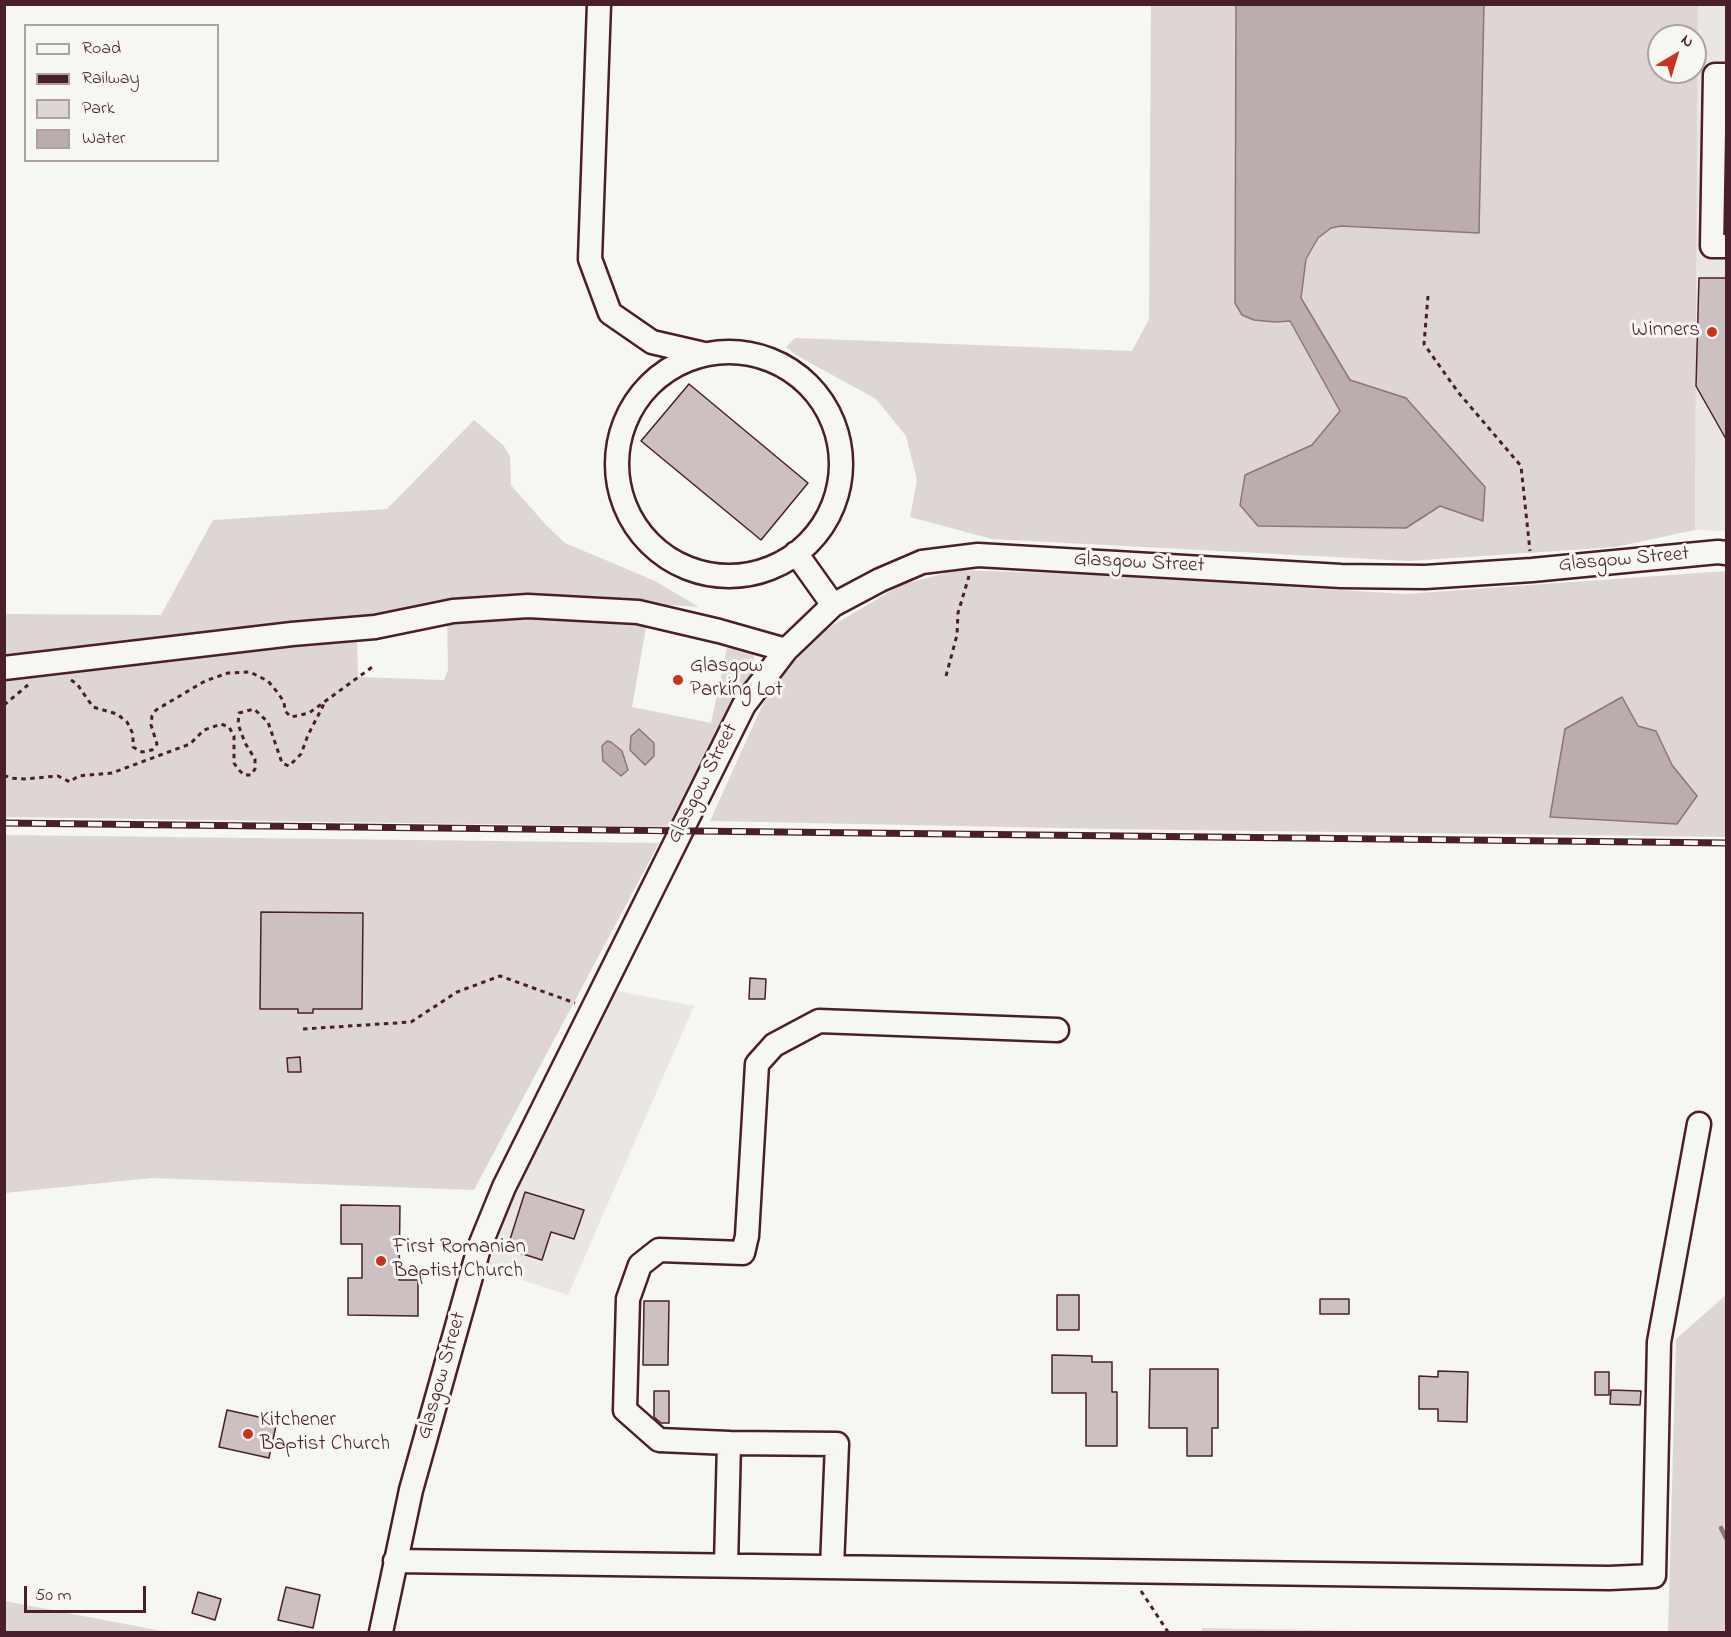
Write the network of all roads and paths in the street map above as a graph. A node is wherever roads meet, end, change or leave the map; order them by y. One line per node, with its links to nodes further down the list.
1 (599, 4): 5 (street)
2 (1726, 75): 3 (street)
3 (1726, 246)
4 (1428, 296): 9 (path)
5 (705, 354): 6 (street); 6 (street)
6 (796, 553): 10 (street)
7 (1726, 553): 9 (street, Glasgow Street)
8 (978, 555): 9 (street, Glasgow Street); 10 (street, Glasgow Street); 14 (path)
9 (1533, 570)
10 (833, 605): 11 (street, Glasgow Street)
11 (786, 650): 13 (street); 20 (street, Glasgow Street)
12 (375, 665): 17 (path)
13 (4, 668)
14 (946, 676)
15 (65, 677): 17 (path)
16 (36, 679): 18 (path)
17 (325, 702): 19 (path)
18 (4, 705)
19 (4, 775)
20 (592, 1010): 21 (path); 25 (street, Glasgow Street)
21 (303, 1029)
22 (1057, 1030): 24 (street)
23 (1699, 1124): 28 (street)
24 (729, 1443): 26 (street); 27 (street)
25 (395, 1561): 26 (street); 29 (street, Glasgow Street)
26 (726, 1565): 27 (street)
27 (832, 1567): 28 (street)
28 (1128, 1570): 30 (path)
29 (381, 1632)
30 (1168, 1632)

